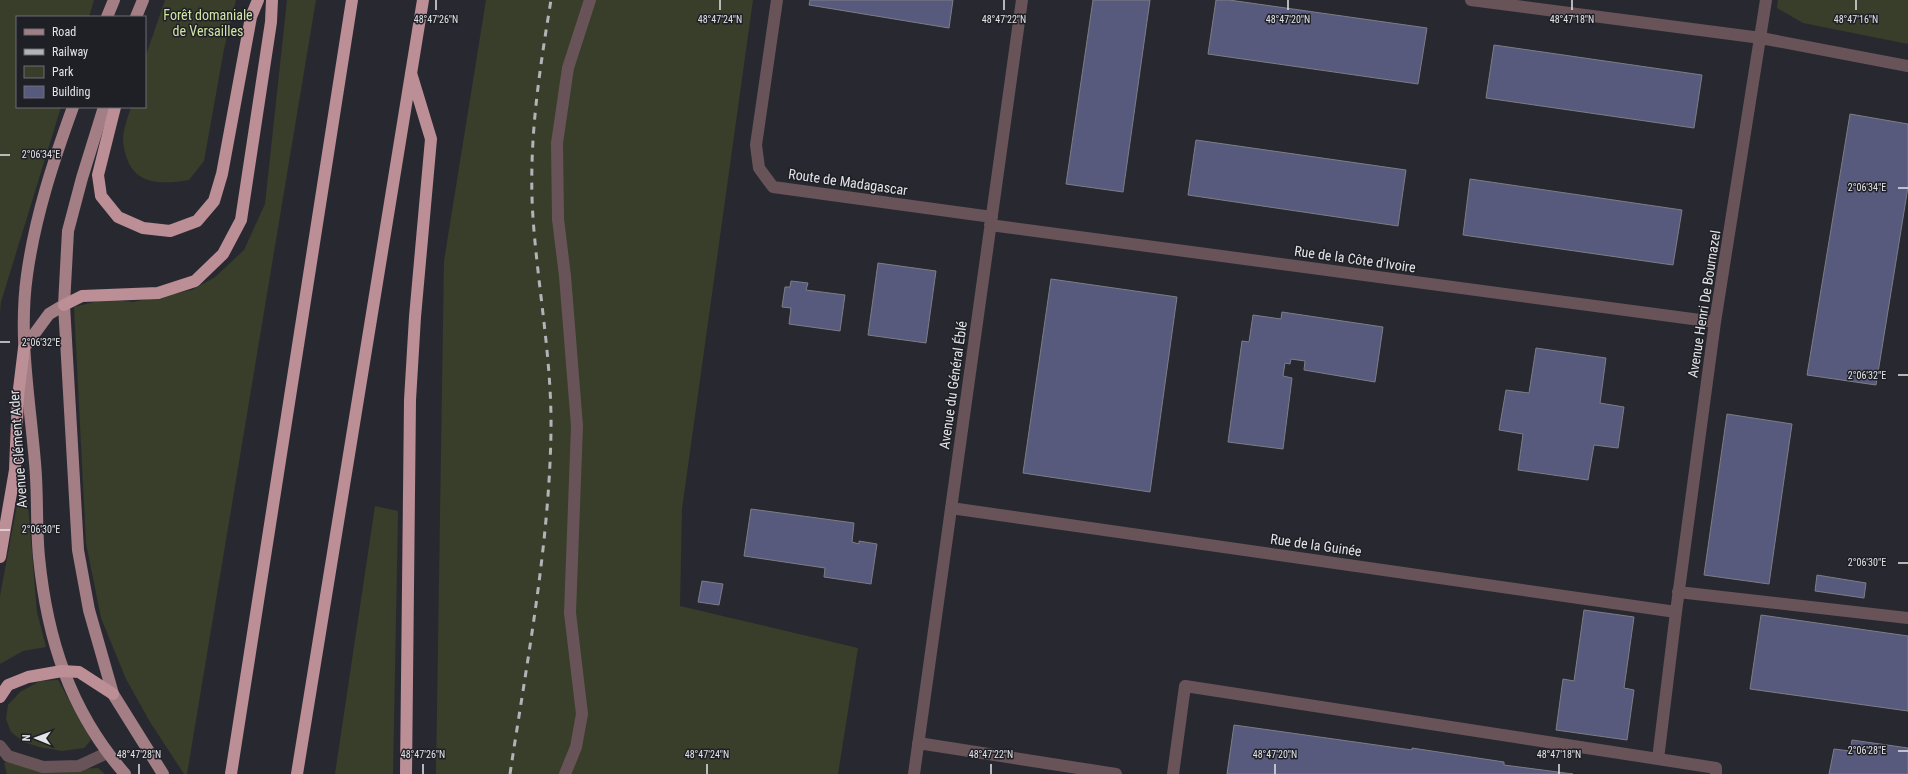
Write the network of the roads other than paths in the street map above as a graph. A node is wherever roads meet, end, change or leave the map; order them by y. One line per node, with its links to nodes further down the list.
1 (114, 0): 12 (main road)
2 (142, 0): 13 (main road)
3 (258, 0): 19 (highway)
4 (272, 0): 21 (highway)
5 (352, 0): 38 (highway)
6 (422, 0): 16 (highway)
7 (590, 0): 41 (street)
8 (777, 0): 20 (street, Route de Madagascar)
9 (1022, 0): 20 (street, Avenue du Général Éblé)
10 (1471, 0): 14 (street)
11 (1766, 0): 14 (street, Avenue Henri De Bournazel)
12 (107, 16)
13 (136, 16)
14 (1761, 38): 15 (street); 22 (street, Avenue Henri De Bournazel)
15 (1908, 66)
16 (411, 70): 39 (highway); 40 (highway)
17 (73, 108): 23 (main road, Avenue Clément Ader)
18 (104, 108): 21 (main road)
19 (115, 108)
20 (991, 221): 22 (street, Rue de la Côte d'Ivoire); 24 (street, Avenue du Général Éblé)
21 (64, 305): 23 (main road); 30 (main road)
22 (1715, 322): 26 (street, Avenue Henri De Bournazel)
23 (24, 348): 25 (highway); 29 (main road, Avenue Clément Ader)
24 (952, 508): 27 (street, Rue de la Guinée); 32 (street, Avenue du Général Éblé)
25 (0, 557)
26 (1678, 592): 27 (street, Avenue Henri De Bournazel); 28 (street)
27 (1676, 612): 35 (street, Avenue Henri De Bournazel)
28 (1908, 618)
29 (62, 670): 30 (highway); 31 (highway); 34 (main road, Avenue Clément Ader)
30 (113, 694): 37 (main road)
31 (0, 697)
32 (918, 743): 42 (street, Avenue du Général Éblé); 43 (street)
33 (0, 746): 34 (street)
34 (107, 753): 36 (main road, Avenue Clément Ader)
35 (1658, 760): 44 (street); 45 (street)
36 (125, 774)
37 (163, 774)
38 (230, 774)
39 (297, 774)
40 (406, 774)
41 (565, 774)
42 (914, 774)
43 (1116, 774)
44 (1173, 774)
45 (1716, 774)

